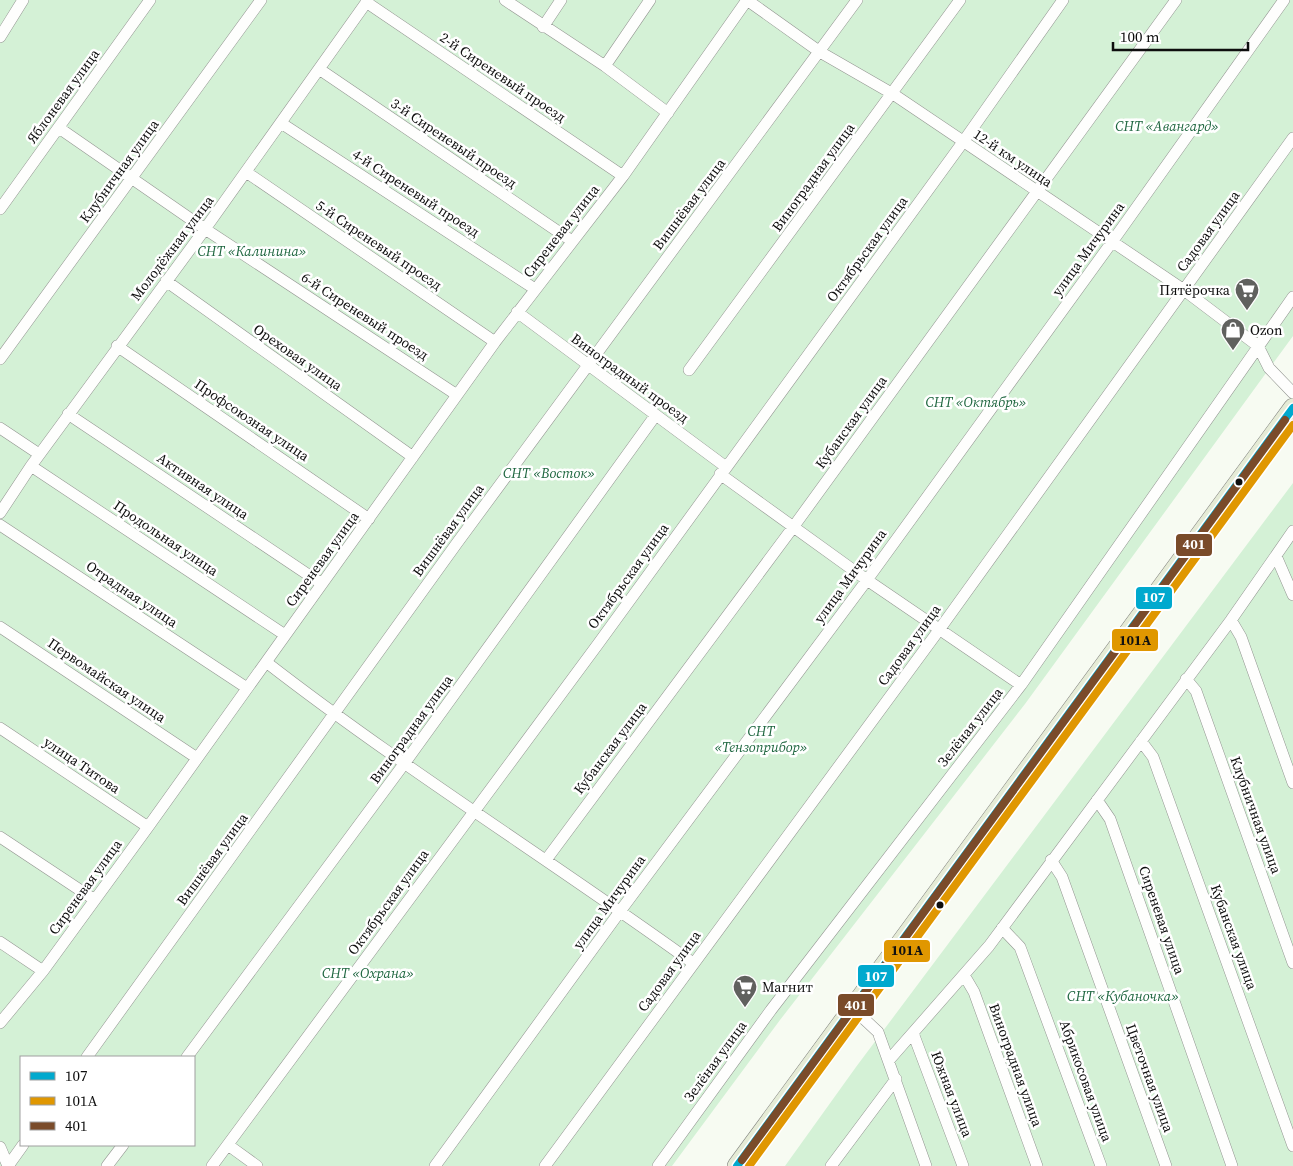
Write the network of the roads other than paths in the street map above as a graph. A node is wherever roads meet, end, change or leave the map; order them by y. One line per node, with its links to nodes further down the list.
1 (23, 0): 15 (street)
2 (150, 0): 22 (street, Яблоневая улица)
3 (261, 0): 27 (street, Клубничная улица)
4 (505, 0): 14 (street)
5 (561, 0): 14 (street)
6 (650, 0): 17 (street)
7 (857, 0): 16 (street, Вишнёвая улица)
8 (960, 0): 19 (street, Виноградная улица)
9 (1063, 0): 24 (street, Октябрьская улица)
10 (1176, 0): 28 (street, Кубанская улица)
11 (1284, 0): 32 (street, улица Мичурина)
12 (367, 1): 18 (street, Молодёжная улица); 26 (street, 2-й Сиреневый проезд)
13 (750, 1): 16 (street, 12-й км улица); 20 (street, Сиреневая улица)
14 (543, 27): 17 (street)
15 (0, 36)
16 (820, 52): 19 (street, 12-й км улица); 42 (street, Вишнёвая улица)
17 (605, 66): 20 (street)
18 (319, 69): 21 (street, Молодёжная улица); 31 (street, 3-й Сиреневый проезд)
19 (893, 94): 24 (street, 12-й км улица); 43 (street, Виноградная улица)
20 (668, 113): 26 (street, Сиреневая улица)
21 (281, 123): 25 (street, Молодёжная улица); 34 (street, 4-й Сиреневый проезд)
22 (59, 128): 27 (street, 6-й Сиреневый проезд); 29 (street, Яблоневая улица)
23 (1293, 138): 35 (street, Садовая улица)
24 (963, 142): 28 (street, 12-й км улица); 54 (street, Октябрьская улица)
25 (246, 172): 30 (street, Молодёжная улица); 38 (street, 5-й Сиреневый проезд)
26 (623, 176): 31 (street, Сиреневая улица)
27 (132, 180): 30 (street, 6-й Сиреневый проезд); 41 (street, Клубничная улица)
28 (1037, 193): 32 (street, 12-й км улица); 58 (street, Кубанская улица)
29 (0, 208)
30 (205, 229): 33 (street, Молодёжная улица); 45 (street, 6-й Сиреневый проезд)
31 (572, 241): 34 (street, Сиреневая улица)
32 (1112, 242): 35 (street, 12-й км улица); 61 (street, улица Мичурина)
33 (166, 281): 39 (street, Молодёжная улица); 52 (street, Ореховая улица)
34 (535, 289): 37 (street, Сиреневая улица)
35 (1184, 290): 40 (street, 12-й км улица); 66 (street, Садовая улица)
36 (1293, 297): 40 (street, Зелёная улица)
37 (517, 312): 38 (street, Сиреневая улица); 42 (street, Виноградный проезд)
38 (495, 342): 45 (street, Сиреневая улица)
39 (117, 346): 47 (street, Молодёжная улица); 56 (street, Профсоюзная улица)
40 (1258, 346): 44 (street); 70 (street, Зелёная улица)
41 (0, 359)
42 (588, 366): 48 (street, Виноградный проезд); 72 (street, Вишнёвая улица)
43 (689, 370)
44 (1293, 393)
45 (457, 395): 52 (street, Сиреневая улица)
46 (1293, 408): 92 (highway)
47 (68, 414): 51 (street, Молодёжная улица); 62 (street, Активная улица)
48 (655, 416): 54 (street, Виноградный проезд); 76 (street, Виноградная улица)
49 (1293, 426): 92 (highway)
50 (0, 428): 51 (street)
51 (39, 454): 53 (street, Молодёжная улица)
52 (413, 457): 56 (street, Сиреневая улица)
53 (30, 466): 55 (street, Молодёжная улица); 67 (street, Продольная улица)
54 (723, 470): 58 (street, Виноградный проезд); 79 (street, Октябрьская улица)
55 (0, 513)
56 (369, 519): 62 (street, Сиреневая улица)
57 (0, 524): 71 (street, Отрадная улица)
58 (794, 526): 61 (street, Виноградный проезд); 82 (street, Кубанская улица)
59 (1293, 531): 60 (street)
60 (1276, 556): 63 (street); 64 (street)
61 (867, 580): 66 (street, Виноградный проезд); 85 (street, улица Мичурина)
62 (322, 584): 67 (street, Сиреневая улица)
63 (1293, 595)
64 (1231, 620): 69 (street); 77 (street)
65 (0, 627): 75 (street, Первомайская улица)
66 (939, 630): 70 (street, Виноградный проезд); 88 (street, Садовая улица)
67 (285, 635): 68 (street, Сиреневая улица)
68 (266, 662): 71 (street, Сиреневая улица); 72 (street)
69 (1186, 679): 74 (street); 89 (street, Клубничная улица)
70 (1021, 685): 111 (street, Зелёная улица)
71 (247, 688): 75 (street, Сиреневая улица)
72 (334, 715): 76 (street); 95 (street, Вишнёвая улица)
73 (0, 728): 80 (street, улица Титова)
74 (1141, 740): 78 (street); 102 (street, Кубанская улица)
75 (197, 758): 80 (street, Сиреневая улица)
76 (404, 764): 79 (street); 96 (street, Виноградная улица)
77 (1293, 783)
78 (1096, 800): 83 (street); 119 (street, Сиреневая улица)
79 (473, 811): 82 (street); 99 (street, Октябрьская улица)
80 (148, 827): 84 (street, Сиреневая улица)
81 (0, 837): 84 (street)
82 (546, 860): 85 (street)
83 (1052, 860): 86 (street); 118 (street, Цветочная улица)
84 (95, 900): 90 (street, Сиреневая улица)
85 (620, 910): 88 (street); 109 (street, улица Мичурина)
86 (1002, 928): 91 (street); 117 (street, Абрикосовая улица)
87 (0, 942): 90 (street)
88 (694, 963): 110 (street, Садовая улица)
89 (1293, 963)
90 (43, 971): 93 (street, Сиреневая улица)
91 (964, 975): 94 (street); 116 (street, Виноградная улица)
92 (855, 1016): 97 (street); 112 (highway); 113 (highway)
93 (0, 1023)
94 (913, 1033): 97 (street); 115 (street, Южная улица)
95 (87, 1056)
96 (188, 1056)
97 (889, 1060): 98 (street)
98 (896, 1079): 104 (street); 114 (street)
99 (228, 1145): 107 (street, Октябрьская улица); 108 (street)
100 (22, 1146): 105 (street)
101 (121, 1146): 106 (street)
102 (1293, 1146)
103 (0, 1147): 105 (street)
104 (924, 1165)
105 (8, 1166)
106 (107, 1166)
107 (212, 1166)
108 (257, 1166)
109 (435, 1166)
110 (545, 1166)
111 (658, 1166)
112 (737, 1166)
113 (750, 1166)
114 (831, 1166)
115 (963, 1166)
116 (1037, 1166)
117 (1101, 1166)
118 (1166, 1166)
119 (1232, 1166)

